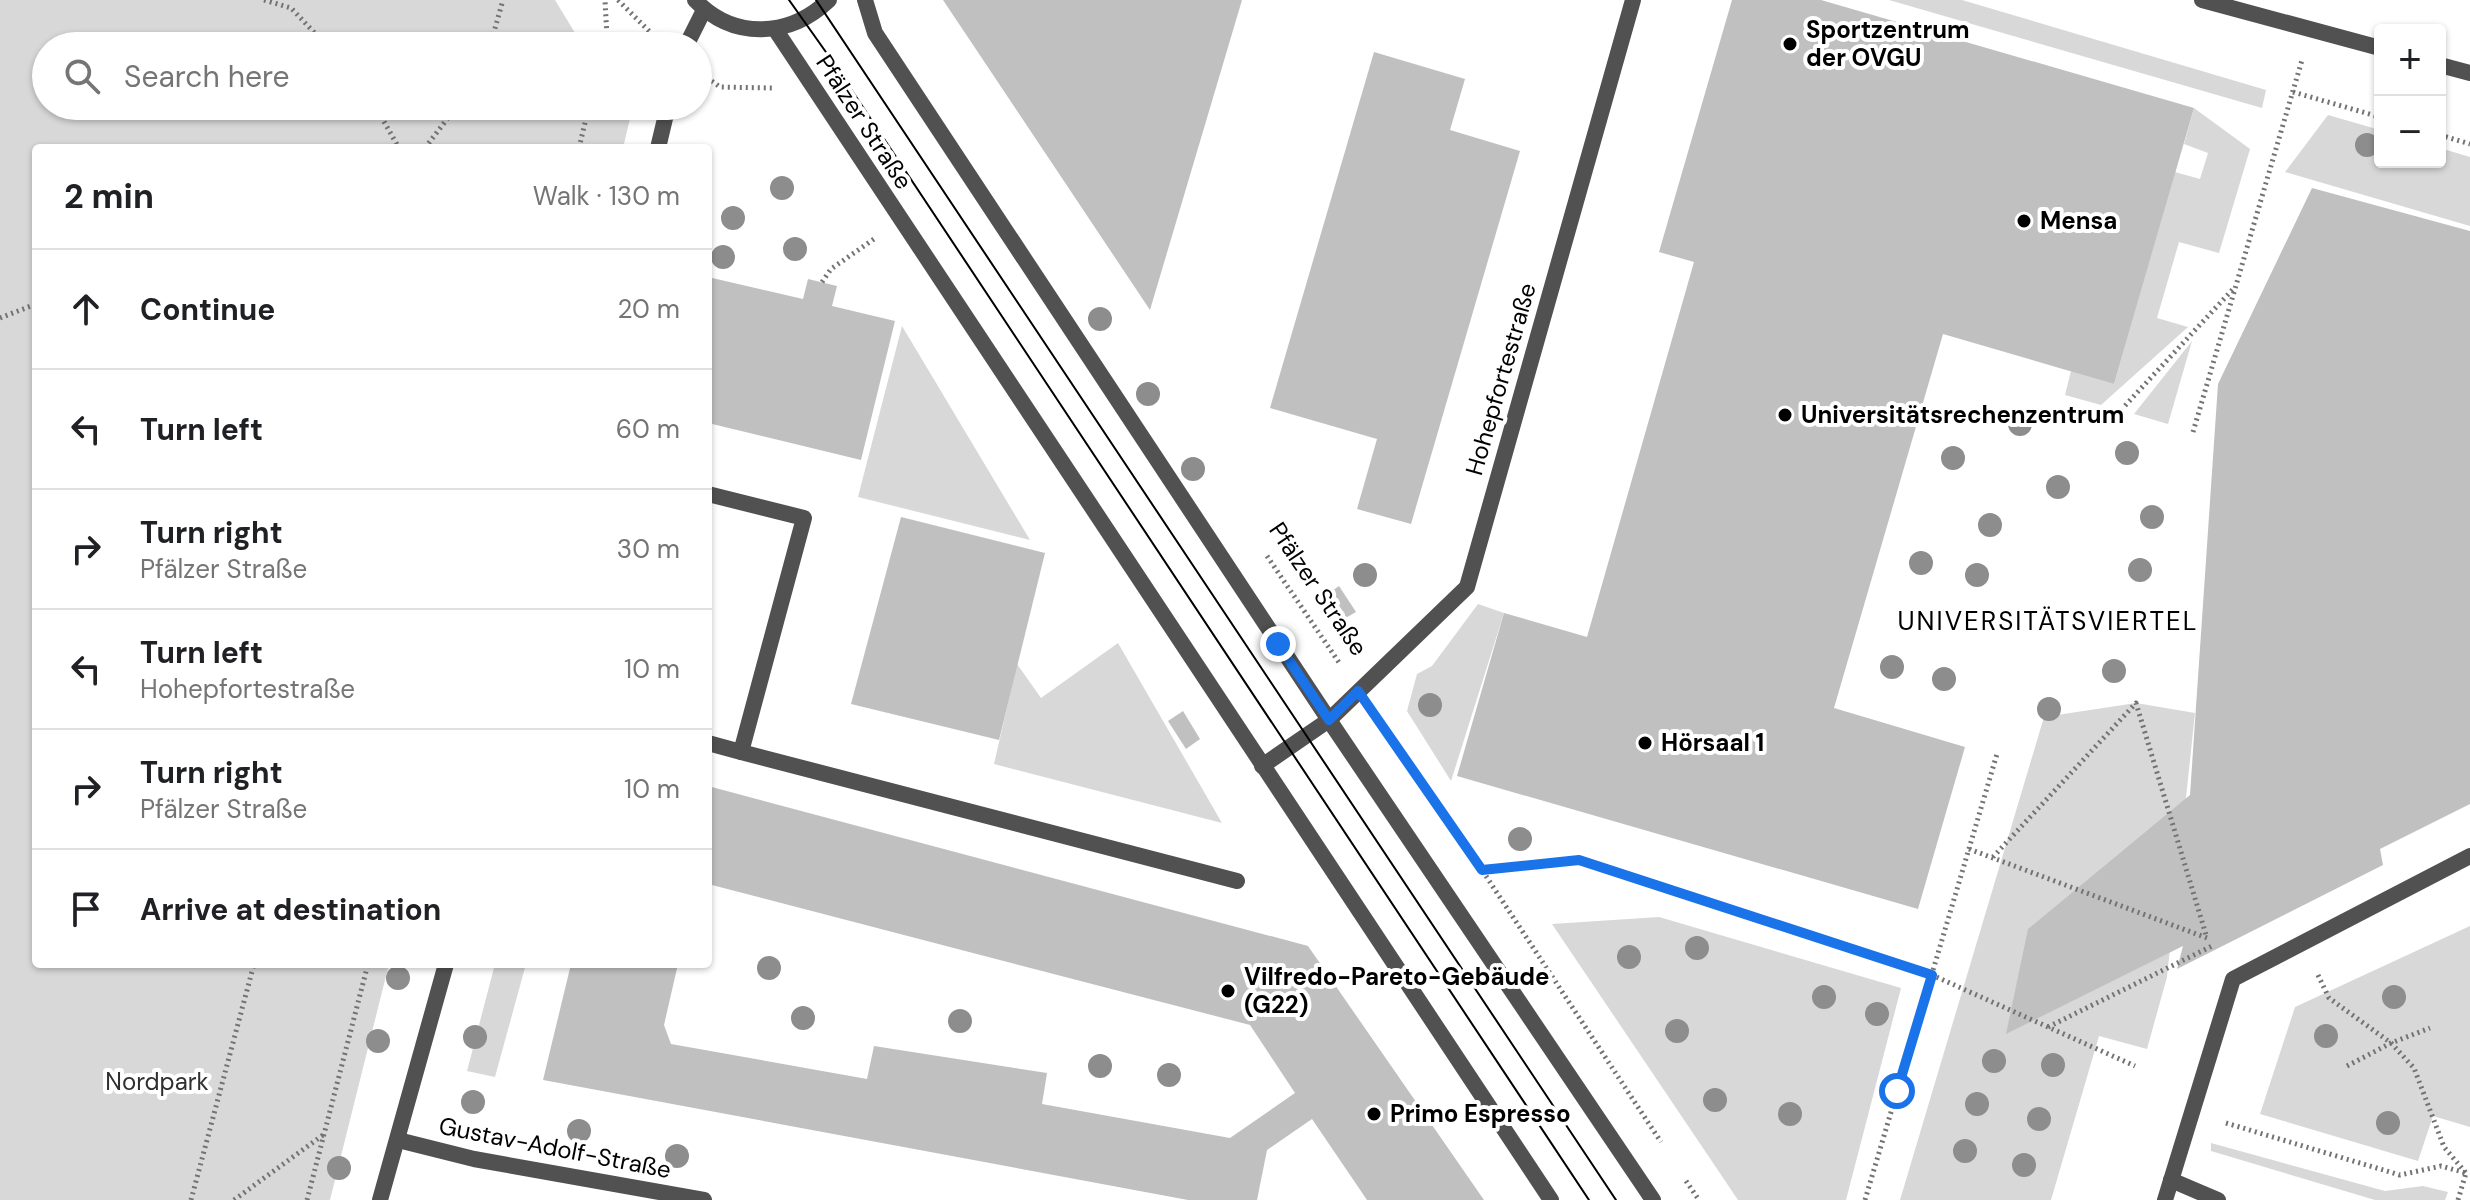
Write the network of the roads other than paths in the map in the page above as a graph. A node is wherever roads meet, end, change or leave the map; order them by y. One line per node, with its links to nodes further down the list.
1 (829, 0): 6 (street)
2 (865, 0): 14 (street)
3 (1633, 0): 14 (street, Hohepfortestraße)
4 (2202, 0): 8 (street)
5 (699, 5): 6 (street); 7 (street)
6 (775, 29): 17 (street, Pfälzer Straße)
7 (690, 32)
8 (2374, 46)
9 (2446, 67): 10 (street)
10 (2470, 73)
11 (665, 120): 12 (street)
12 (659, 144)
13 (712, 495): 16 (street)
14 (1329, 720): 17 (street, Hohepfortestraße); 26 (street)
15 (712, 744): 16 (street)
16 (741, 752): 19 (street)
17 (1262, 766): 25 (street, Pfälzer Straße)
18 (2470, 856): 22 (street)
19 (1237, 881)
20 (445, 968): 21 (street)
21 (398, 1140): 23 (street); 24 (street, Gustav-Adolf-Straße)
22 (2171, 1180): 27 (street); 28 (street)
23 (380, 1200)
24 (704, 1200)
25 (1551, 1200)
26 (1653, 1200)
27 (2165, 1200)
28 (2218, 1200)

